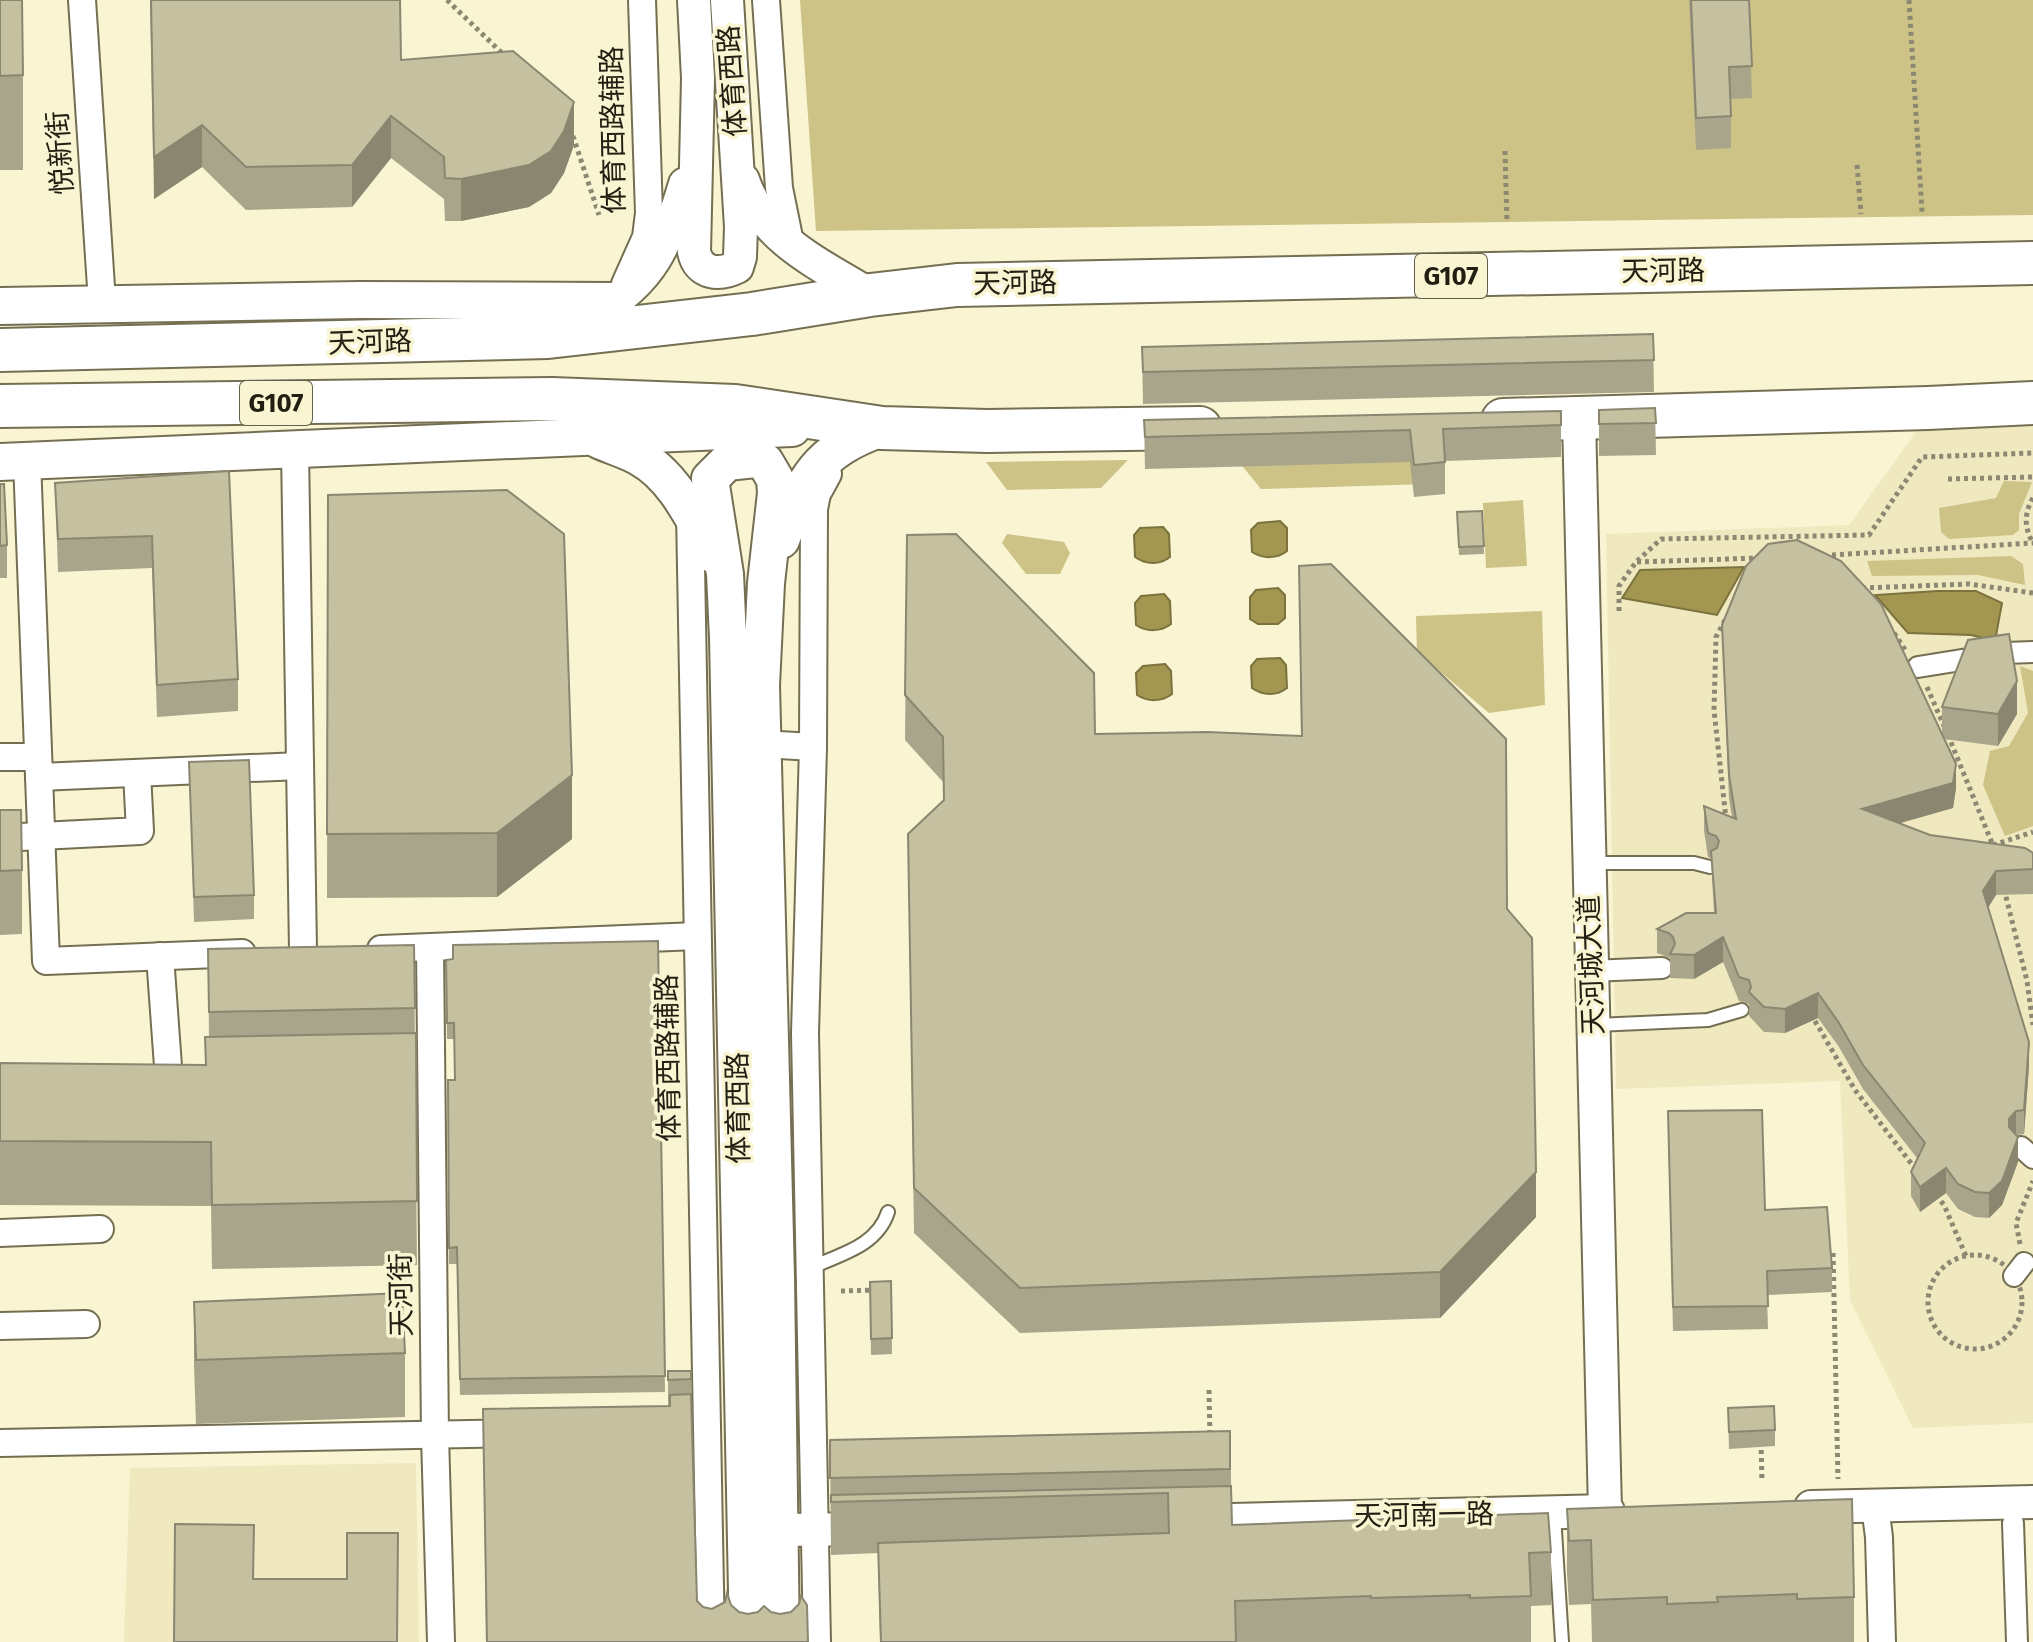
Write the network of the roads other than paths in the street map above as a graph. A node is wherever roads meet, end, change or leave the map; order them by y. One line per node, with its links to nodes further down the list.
1 (82, 0): 12 (street, 悦新街)
2 (642, 0): 11 (street, 体育西路辅路)
3 (694, 0): 6 (street, 体育西路)
4 (727, 0): 7 (street, 体育西路)
5 (766, 0): 8 (street)
6 (697, 143): 7 (street, 体育西路); 11 (street)
7 (737, 162): 8 (street)
8 (791, 247): 10 (street)
9 (2033, 263): 10 (highway, 天河路 / G107)
10 (870, 295): 14 (highway, 天河路 / G107)
11 (617, 301): 12 (main road); 14 (street); 15 (street)
12 (102, 302): 13 (main road)
13 (0, 306)
14 (752, 314): 15 (highway, 天河路 / G107)
15 (548, 337): 16 (highway, 天河路 / G107)
16 (0, 350)
17 (2033, 403): 19 (highway)
18 (0, 406): 22 (highway, 天河路 / G107)
19 (1579, 419): 20 (highway); 40 (street, 天河城大道)
20 (1461, 422)
21 (1235, 427): 22 (highway, 天河路 / G107)
22 (882, 428): 23 (main road); 29 (main road); 33 (street)
23 (592, 438): 24 (main road); 27 (main road)
24 (295, 450): 25 (main road); 35 (street)
25 (14, 461): 36 (street)
26 (710, 479): 27 (street); 28 (main road, 体育西路); 29 (main road)
27 (690, 513): 28 (main road); 42 (street, 体育西路辅路)
28 (725, 574): 57 (main road, 体育西路)
29 (766, 583): 32 (main road, 体育西路)
30 (2033, 652): 31 (street)
31 (1918, 667)
32 (762, 744): 33 (street); 71 (main road, 体育西路)
33 (813, 747): 54 (street)
34 (0, 757): 36 (street)
35 (300, 766): 37 (street); 44 (street)
36 (39, 767): 37 (street); 38 (street)
37 (137, 773): 38 (street)
38 (41, 836): 39 (street); 45 (street)
39 (0, 838)
40 (1588, 863): 41 (lane); 47 (street, 天河城大道)
41 (1710, 867)
42 (697, 936): 43 (street); 59 (street, 体育西路辅路)
43 (430, 948): 44 (street); 61 (street, 天河街)
44 (303, 950): 45 (street)
45 (160, 956): 50 (street)
46 (1662, 968): 47 (street)
47 (1591, 971): 49 (street, 天河城大道)
48 (1742, 1010): 49 (lane)
49 (1592, 1025): 65 (street, 天河城大道)
50 (123, 1084)
51 (888, 1212): 54 (lane)
52 (100, 1229): 53 (street)
53 (0, 1233)
54 (810, 1268): 71 (street)
55 (86, 1324): 56 (street)
56 (0, 1326)
57 (744, 1426): 59 (street); 74 (main road, 体育西路)
58 (678, 1427): 59 (street)
59 (708, 1427): 73 (street, 体育西路辅路)
60 (542, 1432): 61 (street)
61 (435, 1436): 62 (street); 72 (street, 天河街)
62 (0, 1443)
63 (1771, 1495): 64 (street)
64 (1875, 1506): 68 (street); 78 (street)
65 (1605, 1511): 66 (street, 天河南一路); 67 (street, 天河南一路)
66 (1636, 1511)
67 (1554, 1512): 69 (street, 天河南一路); 77 (lane)
68 (2023, 1512): 79 (street)
69 (1161, 1522)
70 (909, 1528): 71 (street)
71 (797, 1530): 75 (main road, 体育西路); 76 (street)
72 (441, 1642)
73 (711, 1642)
74 (748, 1642)
75 (781, 1642)
76 (817, 1642)
77 (1562, 1642)
78 (1882, 1642)
79 (2017, 1642)

